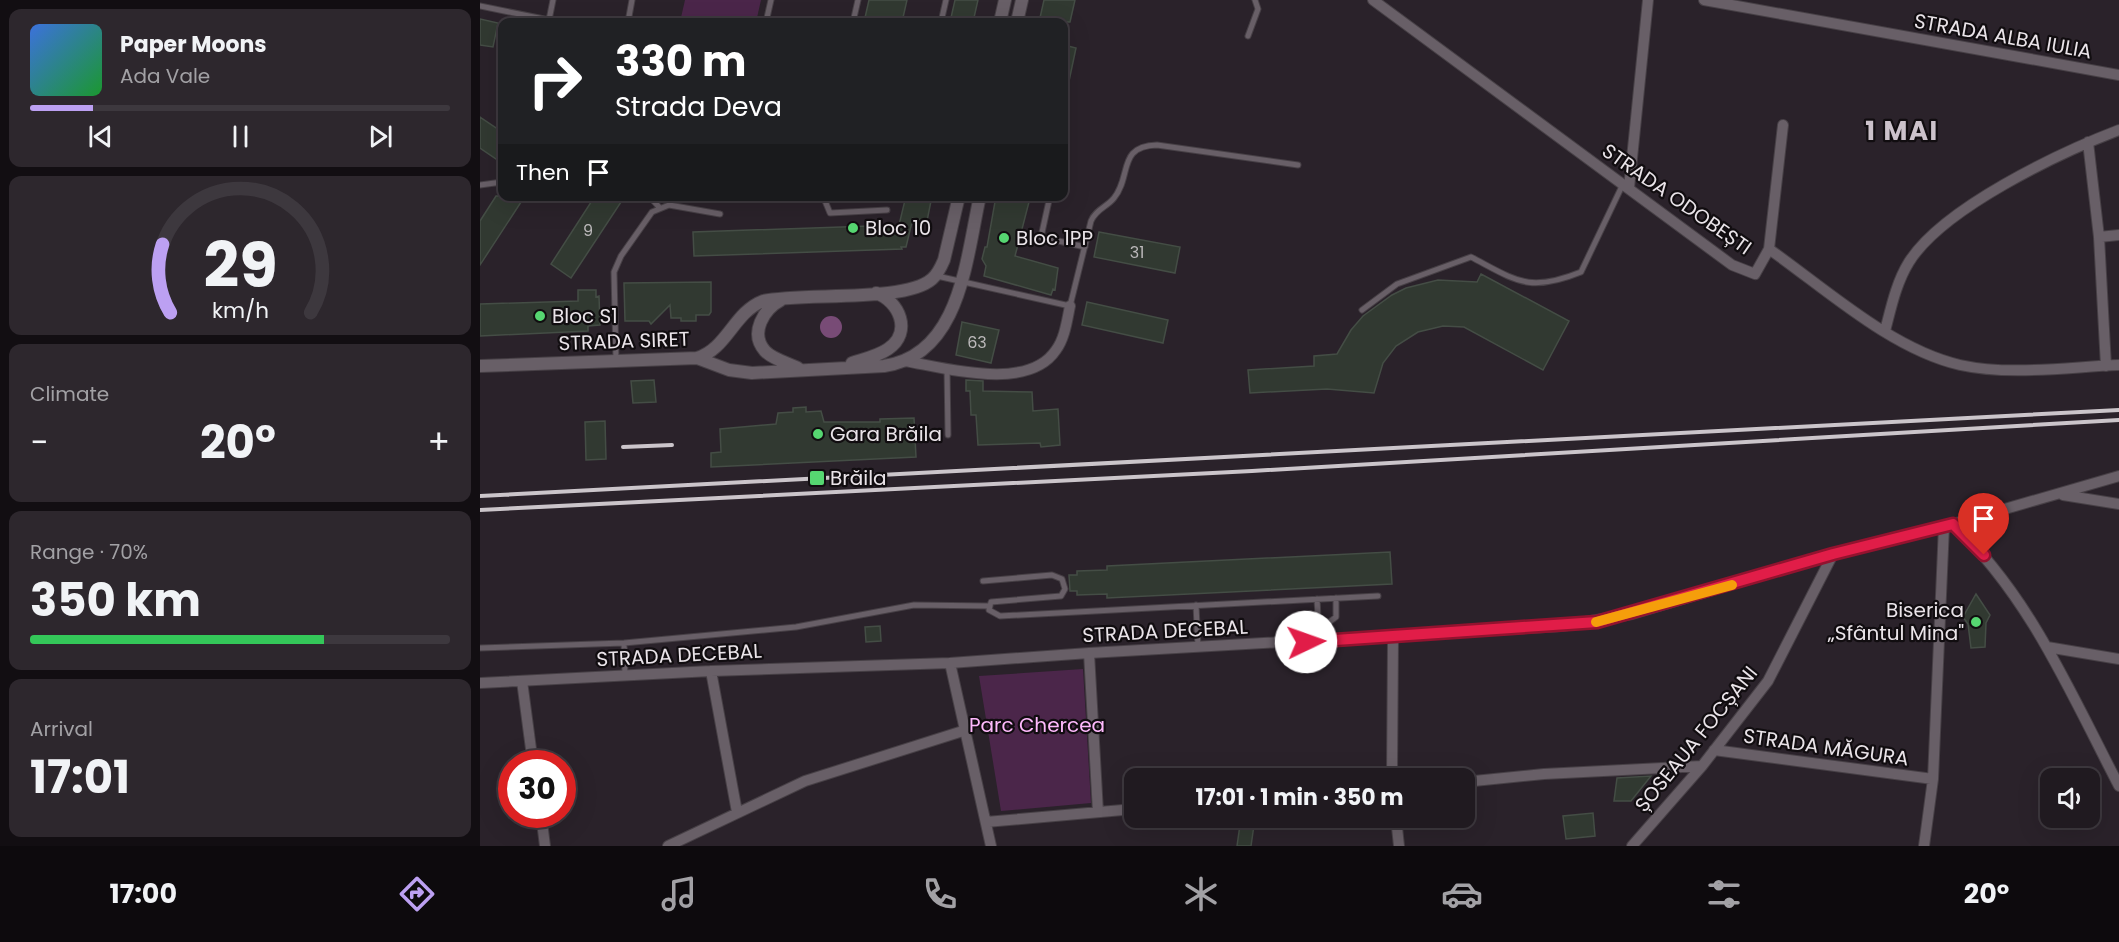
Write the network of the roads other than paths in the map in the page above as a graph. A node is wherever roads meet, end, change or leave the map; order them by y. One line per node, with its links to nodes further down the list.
1 (553, 0): 14 (lane)
2 (632, 0): 15 (lane)
3 (771, 0): 16 (lane)
4 (858, 0): 17 (lane)
5 (946, 0): 18 (lane)
6 (1005, 0): 19 (street)
7 (1022, 0): 20 (street)
8 (1255, 0): 21 (lane)
9 (1373, 0): 29 (street, STRADA ODOBEȘTI)
10 (1648, 0): 29 (street)
11 (1704, 0): 22 (street, STRADA ALBA IULIA)
12 (480, 6): 13 (lane)
13 (539, 18)
14 (549, 18)
15 (629, 18)
16 (767, 18)
17 (854, 18)
18 (942, 18)
19 (1001, 18)
20 (1018, 18)
21 (1248, 36)
22 (2119, 75)
23 (1783, 124): 41 (street)
24 (2119, 130): 25 (street)
25 (2088, 142): 39 (street); 48 (street)
26 (1298, 165): 40 (lane)
27 (498, 183): 28 (lane)
28 (480, 185)
29 (1626, 186): 41 (street, STRADA ODOBEȘTI); 47 (lane)
30 (654, 201): 35 (lane)
31 (825, 201): 36 (lane)
32 (958, 201): 42 (street)
33 (979, 201): 43 (street, STRADA SIRET)
34 (1049, 201): 40 (lane)
35 (659, 207): 37 (lane); 50 (lane)
36 (887, 210)
37 (720, 214)
38 (2119, 235): 39 (street)
39 (2099, 237): 54 (street)
40 (1085, 247): 46 (lane)
41 (1769, 249): 48 (street, STRADA ODOBEȘTI)
42 (935, 275): 43 (lane); 44 (street)
43 (962, 279): 46 (lane); 51 (street, STRADA SIRET)
44 (875, 293): 45 (street); 55 (street, STRADA SIRET)
45 (785, 298): 49 (street); 56 (street, STRADA SIRET)
46 (1070, 306): 57 (street)
47 (1362, 310)
48 (1885, 331): 54 (street, STRADA ODOBEȘTI)
49 (697, 358): 50 (street, STRADA SIRET); 56 (street, STRADA SIRET)
50 (616, 360): 53 (street, STRADA SIRET)
51 (905, 361): 55 (street, STRADA SIRET); 57 (street)
52 (2119, 365): 54 (street, STRADA ODOBEȘTI)
53 (480, 366)
54 (2106, 366)
55 (840, 368): 56 (street, STRADA SIRET)
56 (802, 369)
57 (947, 369): 58 (lane)
58 (948, 435)
59 (2119, 476): 60 (street, STRADA DECEBAL)
60 (2059, 495): 61 (street); 62 (street, STRADA DECEBAL)
61 (2119, 504)
62 (1948, 525): 63 (street, STRADA DECEBAL); 73 (street); 87 (street)
63 (1833, 554): 70 (street, STRADA DECEBAL); 84 (street, ȘOSEAUA FOCȘANI)
64 (983, 580): 69 (lane)
65 (1378, 596): 67 (lane)
66 (1317, 598): 67 (lane); 67 (lane); 68 (lane)
67 (1336, 598)
68 (1196, 605): 69 (lane); 72 (lane)
69 (989, 606): 71 (lane)
70 (1393, 638): 72 (street, STRADA DECEBAL); 86 (street)
71 (624, 643): 74 (lane); 79 (lane)
72 (1198, 647): 75 (street, STRADA DECEBAL)
73 (2047, 647): 76 (street); 89 (street)
74 (480, 648)
75 (1089, 653): 77 (street, STRADA DECEBAL); 92 (street)
76 (2119, 659)
77 (950, 663): 78 (street, STRADA DECEBAL); 82 (street)
78 (711, 671): 79 (street, STRADA DECEBAL); 91 (street)
79 (625, 676): 80 (street, STRADA DECEBAL)
80 (522, 681): 81 (street, STRADA DECEBAL); 83 (street)
81 (480, 683)
82 (966, 730): 91 (street); 93 (street)
83 (531, 750)
84 (1714, 750): 85 (street, ȘOSEAUA FOCȘANI); 87 (street, STRADA MĂGURA)
85 (1702, 766): 88 (street); 100 (street, ȘOSEAUA FOCȘANI)
86 (1392, 768)
87 (1933, 779): 101 (street)
88 (1475, 781)
89 (2119, 786)
90 (1124, 810): 92 (street)
91 (737, 812): 97 (street)
92 (1098, 812): 93 (street)
93 (986, 822): 98 (street)
94 (543, 828): 96 (street)
95 (1397, 828): 99 (street)
96 (545, 846)
97 (668, 846)
98 (991, 846)
99 (1399, 846)
100 (1632, 846)
101 (1924, 846)

